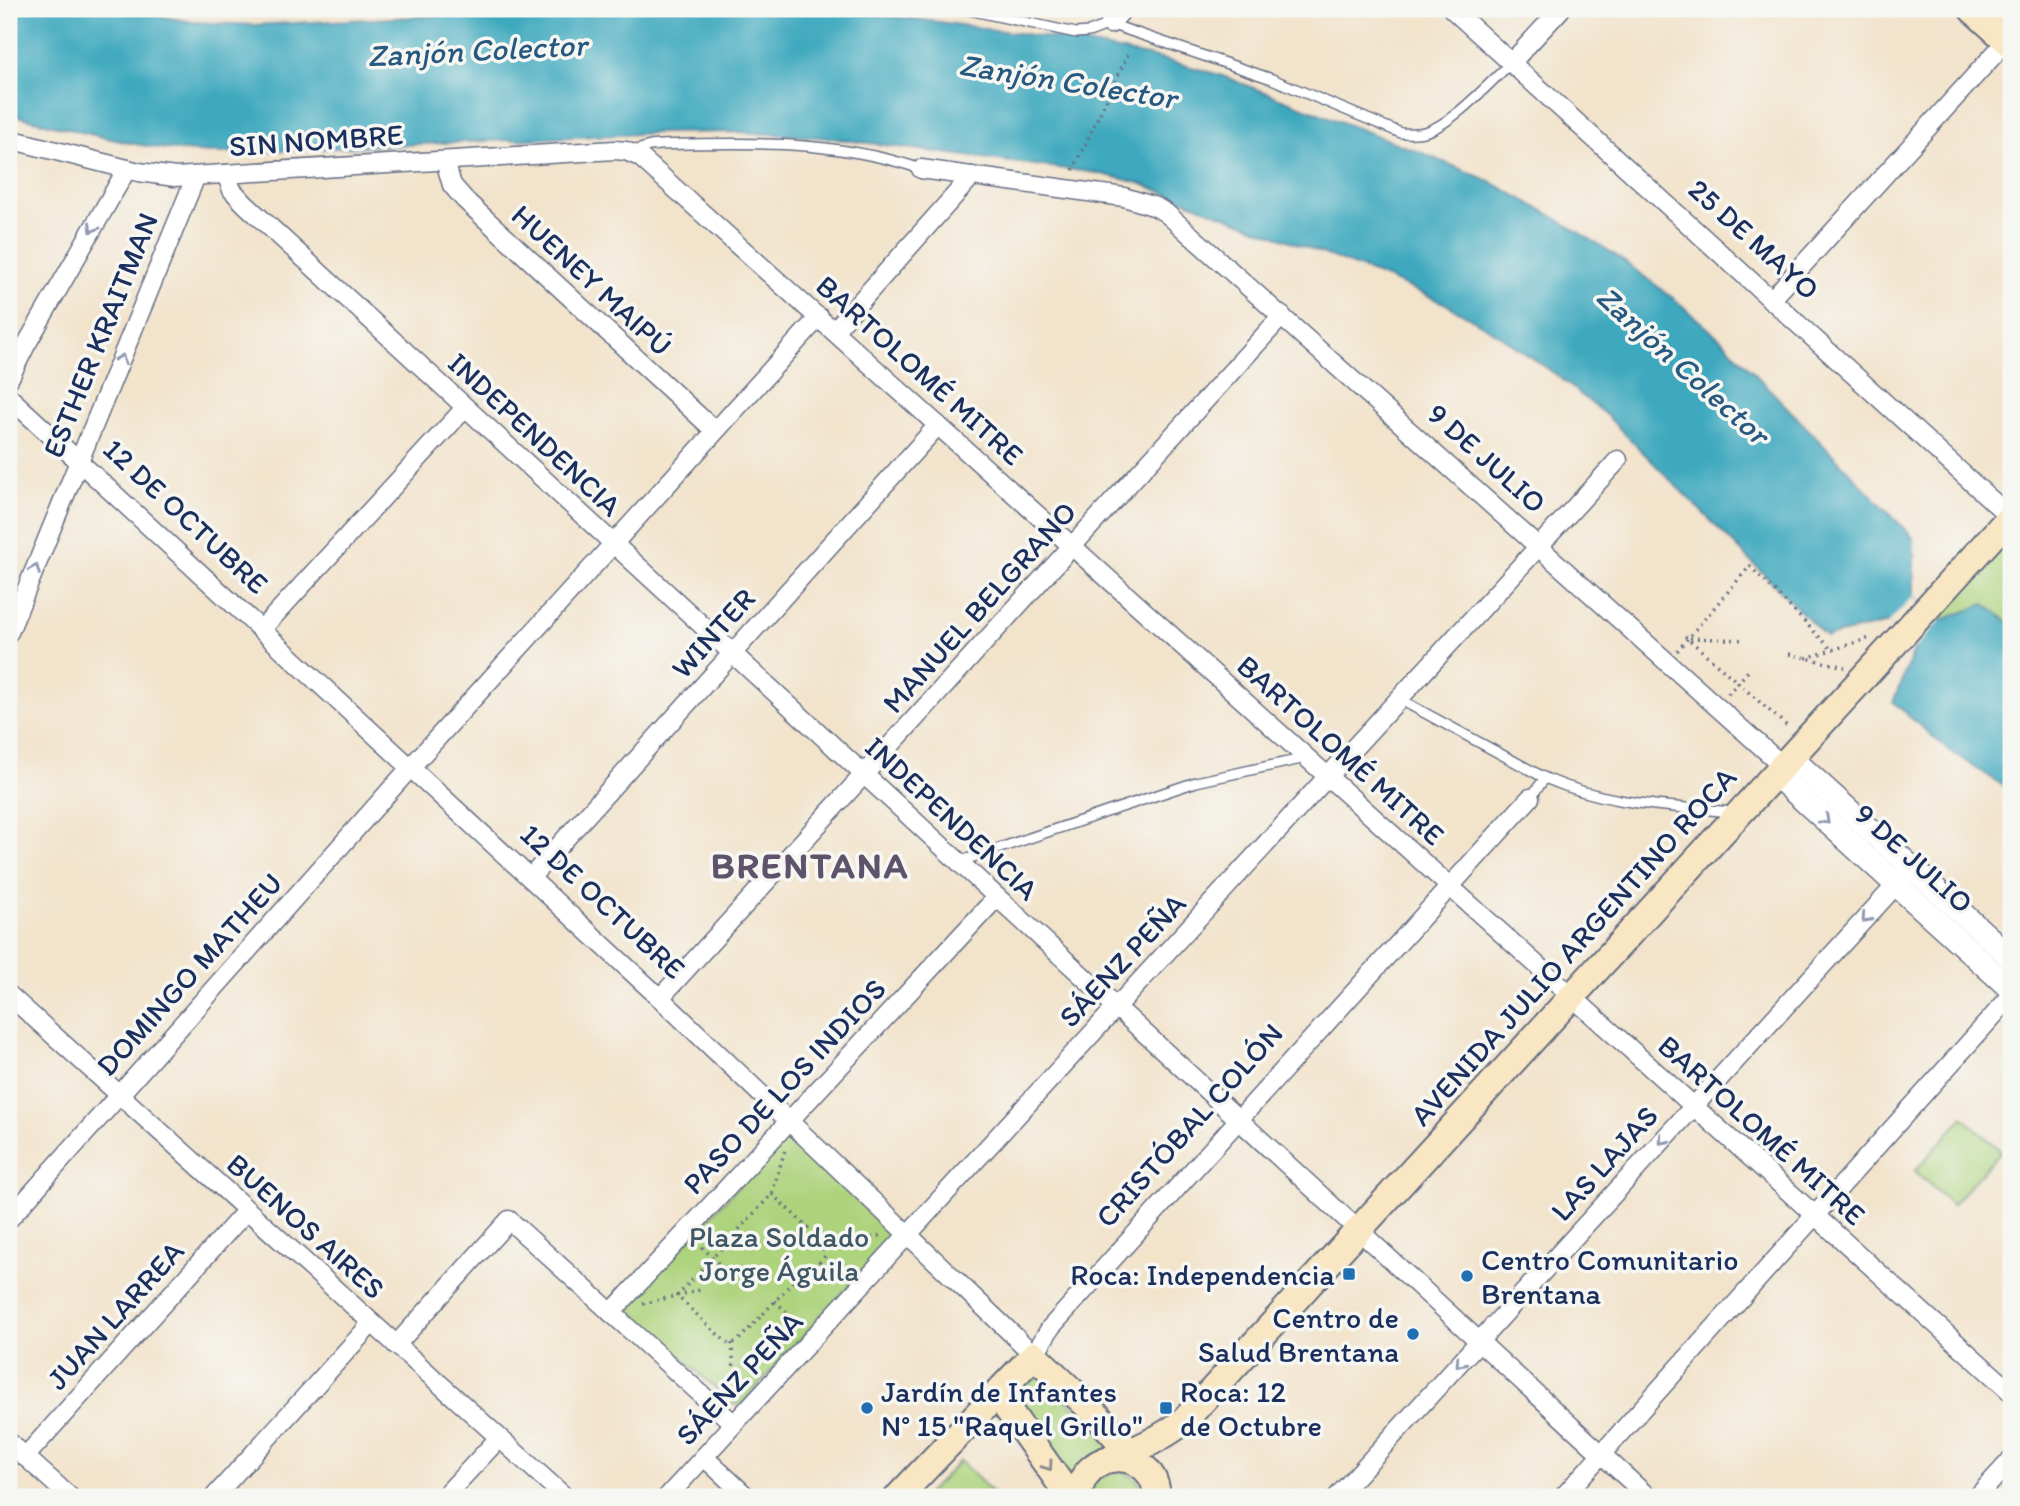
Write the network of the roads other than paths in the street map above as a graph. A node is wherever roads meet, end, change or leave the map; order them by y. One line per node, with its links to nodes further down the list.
1 (964, 9): 6 (lane)
2 (1123, 9): 6 (street)
3 (1452, 9): 8 (street, 25 DE MAYO)
4 (1561, 9): 8 (street)
5 (1972, 9): 7 (main road)
6 (1110, 23): 8 (lane)
7 (2010, 40): 17 (street)
8 (1511, 63): 17 (street, 25 DE MAYO)
9 (9, 139): 12 (street, SIN NOMBRE)
10 (631, 152): 11 (street, SIN NOMBRE); 13 (lane); 19 (street, BARTOLOMÉ MITRE)
11 (445, 160): 14 (street, SIN NOMBRE); 25 (street, HUENEY MAIPÚ)
12 (127, 169): 15 (street, SIN NOMBRE); 21 (street, one-way to 21)
13 (921, 169): 16 (street)
14 (226, 174): 15 (street, SIN NOMBRE); 23 (street, INDEPENDENCIA)
15 (196, 176): 27 (street, ESTHER KRAITMAN, one-way to 15)
16 (972, 176): 18 (street, 9 DE JULIO); 20 (street)
17 (1772, 300): 28 (street, 25 DE MAYO)
18 (1282, 316): 30 (street, MANUEL BELGRANO); 31 (street, 9 DE JULIO)
19 (819, 317): 20 (street, BARTOLOMÉ MITRE); 25 (street, DOMINGO MATHEU)
20 (834, 331): 24 (street, BARTOLOMÉ MITRE)
21 (9, 379)
22 (9, 397): 27 (street, 12 DE OCTUBRE)
23 (466, 408): 29 (street, INDEPENDENCIA); 32 (street)
24 (938, 425): 30 (street, BARTOLOMÉ MITRE); 34 (street, WINTER)
25 (715, 431): 29 (street, DOMINGO MATHEU)
26 (1618, 460): 31 (street, SÁENZ PEÑA)
27 (79, 462): 32 (street, 12 DE OCTUBRE); 33 (street, ESTHER KRAITMAN, one-way to 27)
28 (2011, 517): 36 (main road, AVENIDA JULIO ARGENTINO ROCA)
29 (613, 544): 34 (street, INDEPENDENCIA); 38 (street, DOMINGO MATHEU)
30 (1073, 546): 37 (street, BARTOLOMÉ MITRE); 39 (street, MANUEL BELGRANO)
31 (1539, 547): 35 (street, SÁENZ PEÑA); 36 (street, 9 DE JULIO)
32 (261, 630): 38 (street, 12 DE OCTUBRE)
33 (9, 632)
34 (732, 653): 39 (street, INDEPENDENCIA); 46 (street, WINTER)
35 (1399, 699): 40 (street, SÁENZ PEÑA); 41 (lane)
36 (1785, 757): 43 (main road, AVENIDA JULIO ARGENTINO ROCA); 45 (street, 9 DE JULIO)
37 (1308, 758): 40 (street, BARTOLOMÉ MITRE); 44 (lane)
38 (410, 768): 46 (street, 12 DE OCTUBRE); 56 (street, DOMINGO MATHEU)
39 (864, 775): 44 (street, INDEPENDENCIA); 54 (street, MANUEL BELGRANO)
40 (1328, 776): 47 (street, BARTOLOMÉ MITRE); 55 (street, SÁENZ PEÑA)
41 (1545, 778): 42 (lane); 43 (lane)
42 (1530, 798): 47 (street, CRISTÓBAL COLÓN)
43 (1740, 813): 52 (main road, AVENIDA JULIO ARGENTINO ROCA)
44 (958, 862): 48 (street, INDEPENDENCIA)
45 (1904, 876): 49 (street, 9 DE JULIO); 50 (street, 9 DE JULIO); 57 (street, LAS LAJAS, one-way to 57)
46 (530, 878): 54 (street, 12 DE OCTUBRE)
47 (1450, 886): 52 (street, BARTOLOMÉ MITRE); 58 (street, CRISTÓBAL COLÓN)
48 (997, 897): 55 (street, INDEPENDENCIA); 59 (street, PASO DE LOS INDIOS)
49 (2011, 958)
50 (2011, 989)
51 (9, 995): 56 (street, BUENOS AIRES)
52 (1572, 996): 57 (street, BARTOLOMÉ MITRE); 63 (main road, AVENIDA JULIO ARGENTINO ROCA)
53 (2011, 996): 61 (street)
54 (660, 998): 59 (street, 12 DE OCTUBRE)
55 (1116, 1007): 58 (street, INDEPENDENCIA); 64 (street, SÁENZ PEÑA)
56 (119, 1095): 60 (street, BUENOS AIRES); 62 (street, DOMINGO MATHEU)
57 (1694, 1106): 61 (street, BARTOLOMÉ MITRE); 67 (street, LAS LAJAS, one-way to 67)
58 (1238, 1120): 63 (street, INDEPENDENCIA); 69 (street, CRISTÓBAL COLÓN)
59 (789, 1121): 64 (street, 12 DE OCTUBRE); 65 (street, PASO DE LOS INDIOS)
60 (247, 1210): 66 (street, BUENOS AIRES); 77 (street, JUAN LARREA)
61 (1815, 1215): 70 (street, BARTOLOMÉ MITRE); 76 (street)
62 (9, 1219)
63 (1358, 1231): 67 (street, INDEPENDENCIA); 72 (main road, AVENIDA JULIO ARGENTINO ROCA)
64 (908, 1235): 69 (street, 12 DE OCTUBRE); 73 (street, SÁENZ PEÑA)
65 (611, 1313): 68 (street); 73 (street)
66 (372, 1323): 68 (street, BUENOS AIRES); 82 (street)
67 (1479, 1342): 76 (street, INDEPENDENCIA); 90 (street, LAS LAJAS, one-way to 90)
68 (396, 1345): 74 (street, BUENOS AIRES)
69 (1034, 1355): 71 (main road, CRISTÓBAL COLÓN); 80 (main road, 12 DE OCTUBRE)
70 (2011, 1392)
71 (997, 1394): 87 (main road, CRISTÓBAL COLÓN); 88 (main road, one-way to 88)
72 (1184, 1421): 80 (main road, AVENIDA JULIO ARGENTINO ROCA); 80 (main road, AVENIDA JULIO ARGENTINO ROCA)
73 (734, 1424): 78 (street, SÁENZ PEÑA)
74 (499, 1438): 83 (street); 84 (street, BUENOS AIRES)
75 (9, 1442): 77 (street)
76 (1601, 1455): 91 (street); 92 (street, INDEPENDENCIA)
77 (25, 1457): 81 (street)
78 (704, 1457): 85 (street, SÁENZ PEÑA); 86 (street)
79 (2011, 1460): 93 (street)
80 (1148, 1477): 89 (main road)
81 (70, 1497)
82 (214, 1497)
83 (444, 1497)
84 (565, 1497)
85 (667, 1497)
86 (747, 1497)
87 (898, 1497)
88 (1070, 1497)
89 (1078, 1497)
90 (1337, 1497)
91 (1563, 1497)
92 (1648, 1497)
93 (1977, 1497)

